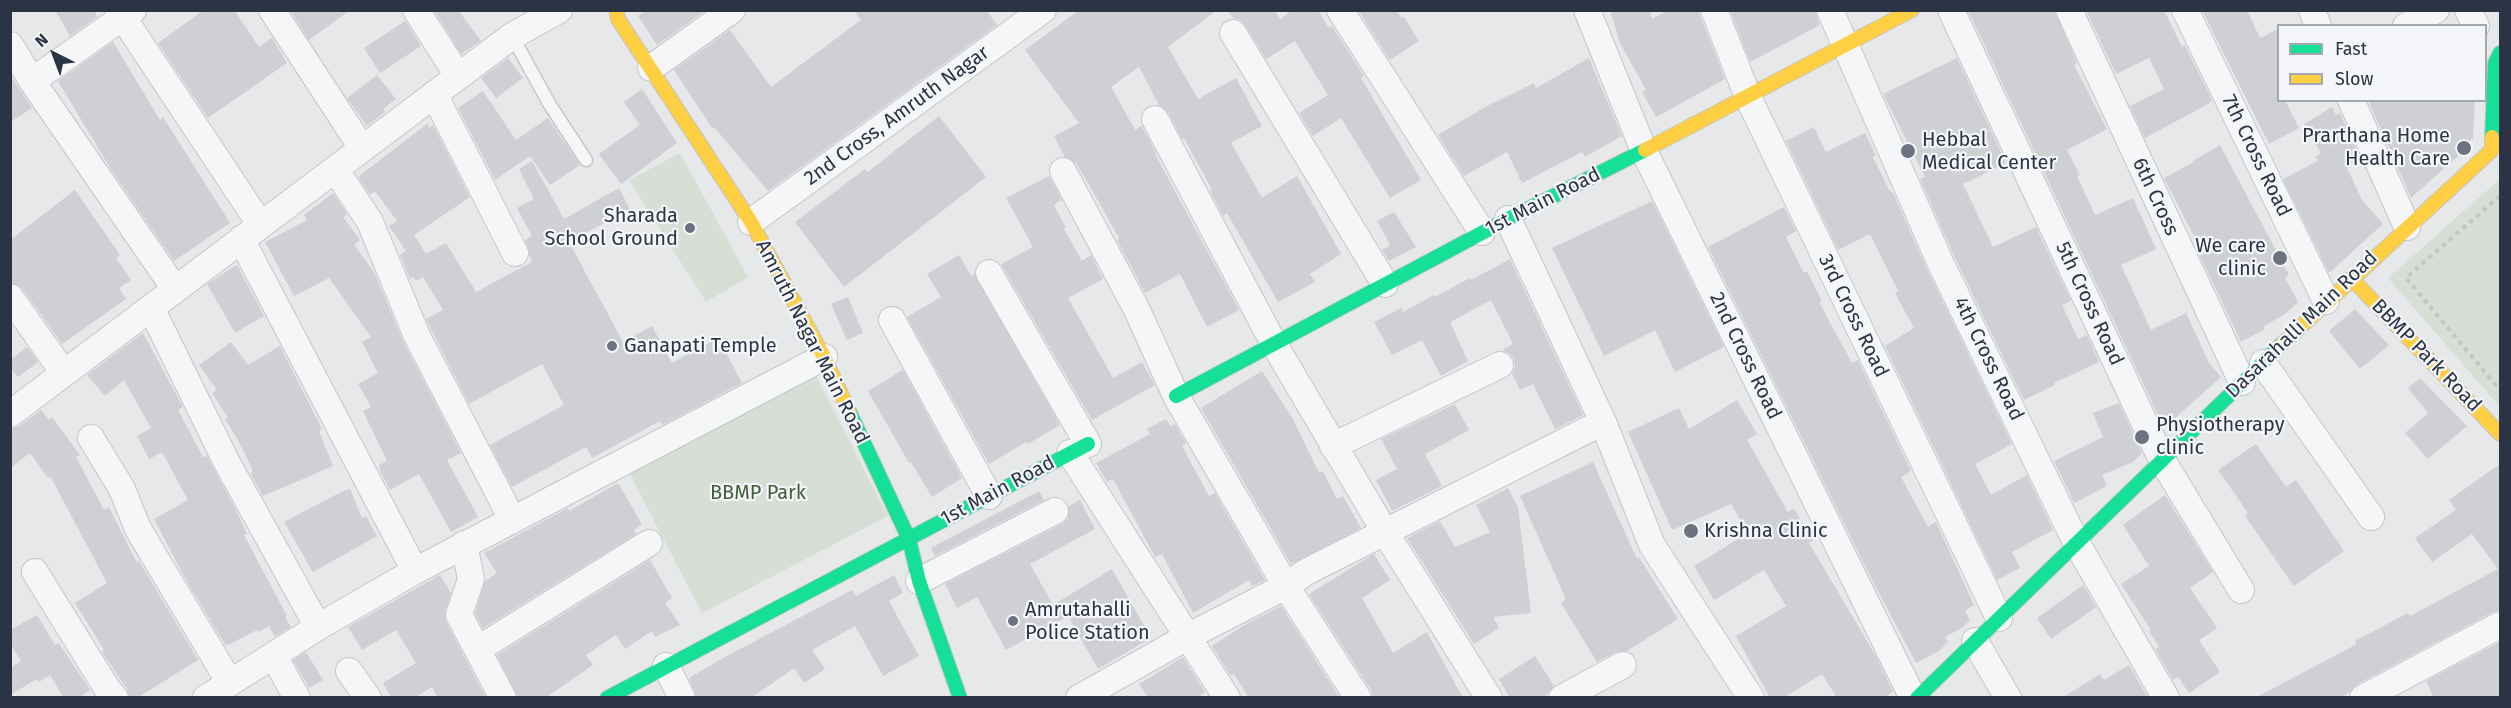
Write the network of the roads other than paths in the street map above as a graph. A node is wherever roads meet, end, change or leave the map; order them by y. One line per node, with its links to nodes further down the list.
1 (272, 10): 34 (street)
2 (416, 10): 28 (street)
3 (560, 10): 23 (street)
4 (616, 10): 27 (street, Amruth Nagar Main Road)
5 (732, 10): 27 (street)
6 (1043, 10): 40 (street, 2nd Cross, Amruth Nagar)
7 (1340, 10): 43 (street)
8 (1587, 10): 35 (street, 2nd Cross Road)
9 (1714, 10): 31 (street, 3rd Cross Road)
10 (1830, 10): 25 (street, 4th Cross Road)
11 (1912, 10): 25 (street, 1st Main Road)
12 (1952, 10): 66 (street, 5th Cross Road)
13 (2069, 10): 58 (street, 6th Cross)
14 (2185, 10): 50 (street, 7th Cross Road)
15 (2312, 10): 19 (street)
16 (2436, 10): 20 (street)
17 (2468, 10): 21 (street)
18 (124, 13): 29 (street); 42 (street)
19 (2318, 24)
20 (2410, 24)
21 (2475, 24)
22 (1233, 33): 47 (street)
23 (512, 36): 28 (street); 36 (lane)
24 (10, 45): 29 (street)
25 (1845, 46): 31 (street, 1st Main Road); 73 (street, 4th Cross Road)
26 (2494, 53): 41 (street, Dasarahalli Main Road)
27 (651, 69): 40 (street, Amruth Nagar Main Road)
28 (458, 76): 30 (street)
29 (32, 81): 48 (street)
30 (435, 94): 34 (street); 44 (street)
31 (1748, 97): 35 (street, 1st Main Road); 81 (street, 3rd Cross Road)
32 (2352, 102): 41 (street)
33 (1155, 119): 53 (street)
34 (363, 148): 37 (street)
35 (1644, 151): 39 (street, 1st Main Road); 106 (street, 2nd Cross Road)
36 (586, 160)
37 (335, 169): 42 (street); 70 (street)
38 (1063, 171): 59 (street)
39 (1508, 219): 43 (street, 1st Main Road); 61 (street)
40 (751, 222): 54 (street, Amruth Nagar Main Road)
41 (2406, 226): 46 (street, Dasarahalli Main Road)
42 (251, 232): 48 (street); 76 (street)
43 (1482, 232): 47 (street, 1st Main Road)
44 (515, 252)
45 (989, 273): 65 (street)
46 (2351, 278): 50 (street, Dasarahalli Main Road); 62 (street, BBMP Park Road)
47 (1385, 284): 53 (street, 1st Main Road)
48 (175, 289): 51 (street)
49 (10, 297): 57 (street)
50 (2326, 301): 55 (street, Dasarahalli Main Road)
51 (151, 308): 57 (street); 83 (street)
52 (892, 320): 67 (street)
53 (1274, 344): 59 (street, 1st Main Road); 64 (street)
54 (824, 357): 70 (street); 72 (street, Amruth Nagar Main Road)
55 (2263, 363): 58 (street, Dasarahalli Main Road); 69 (street)
56 (1500, 365): 64 (street)
57 (64, 374): 60 (street)
58 (2242, 382): 66 (street, Dasarahalli Main Road)
59 (1176, 396): 79 (street)
60 (10, 414)
61 (1603, 422): 71 (street); 105 (street)
62 (2500, 434)
63 (91, 438): 91 (street)
64 (1332, 446): 71 (street)
65 (1079, 448): 67 (street, 1st Main Road); 84 (street)
66 (2162, 460): 73 (street, Dasarahalli Main Road); 80 (street, 5th Cross Road)
67 (989, 496): 72 (street, 1st Main Road)
68 (1055, 511): 78 (street)
69 (2371, 517)
70 (512, 519): 75 (street)
71 (1385, 532): 79 (street); 103 (street)
72 (909, 539): 78 (street, Amruth Nagar Main Road); 89 (street, 1st Main Road)
73 (2076, 542): 81 (street, Dasarahalli Main Road); 108 (street, 4th Cross Road)
74 (649, 543): 86 (street)
75 (464, 544): 76 (street); 86 (street)
76 (414, 571): 83 (street)
77 (36, 572): 92 (street)
78 (920, 581): 99 (street, Amruth Nagar Main Road)
79 (1286, 586): 84 (street); 102 (street)
80 (2241, 590)
81 (1999, 618): 85 (street, Dasarahalli Main Road)
82 (2500, 625): 109 (street)
83 (318, 627): 87 (street)
84 (1187, 637): 100 (street); 101 (street)
85 (1975, 641): 106 (street, Dasarahalli Main Road); 107 (street)
86 (478, 649): 96 (street)
87 (274, 656): 91 (street); 94 (street)
88 (1623, 665): 104 (street)
89 (666, 666): 97 (street, 1st Main Road); 98 (street)
90 (350, 671): 95 (street)
91 (231, 683): 93 (street)
92 (115, 698)
93 (206, 698)
94 (297, 698)
95 (368, 698)
96 (503, 698)
97 (607, 698)
98 (682, 698)
99 (960, 698)
100 (1079, 698)
101 (1227, 698)
102 (1358, 698)
103 (1489, 698)
104 (1562, 698)
105 (1751, 698)
106 (1915, 698)
107 (2008, 698)
108 (2166, 698)
109 (2363, 698)

